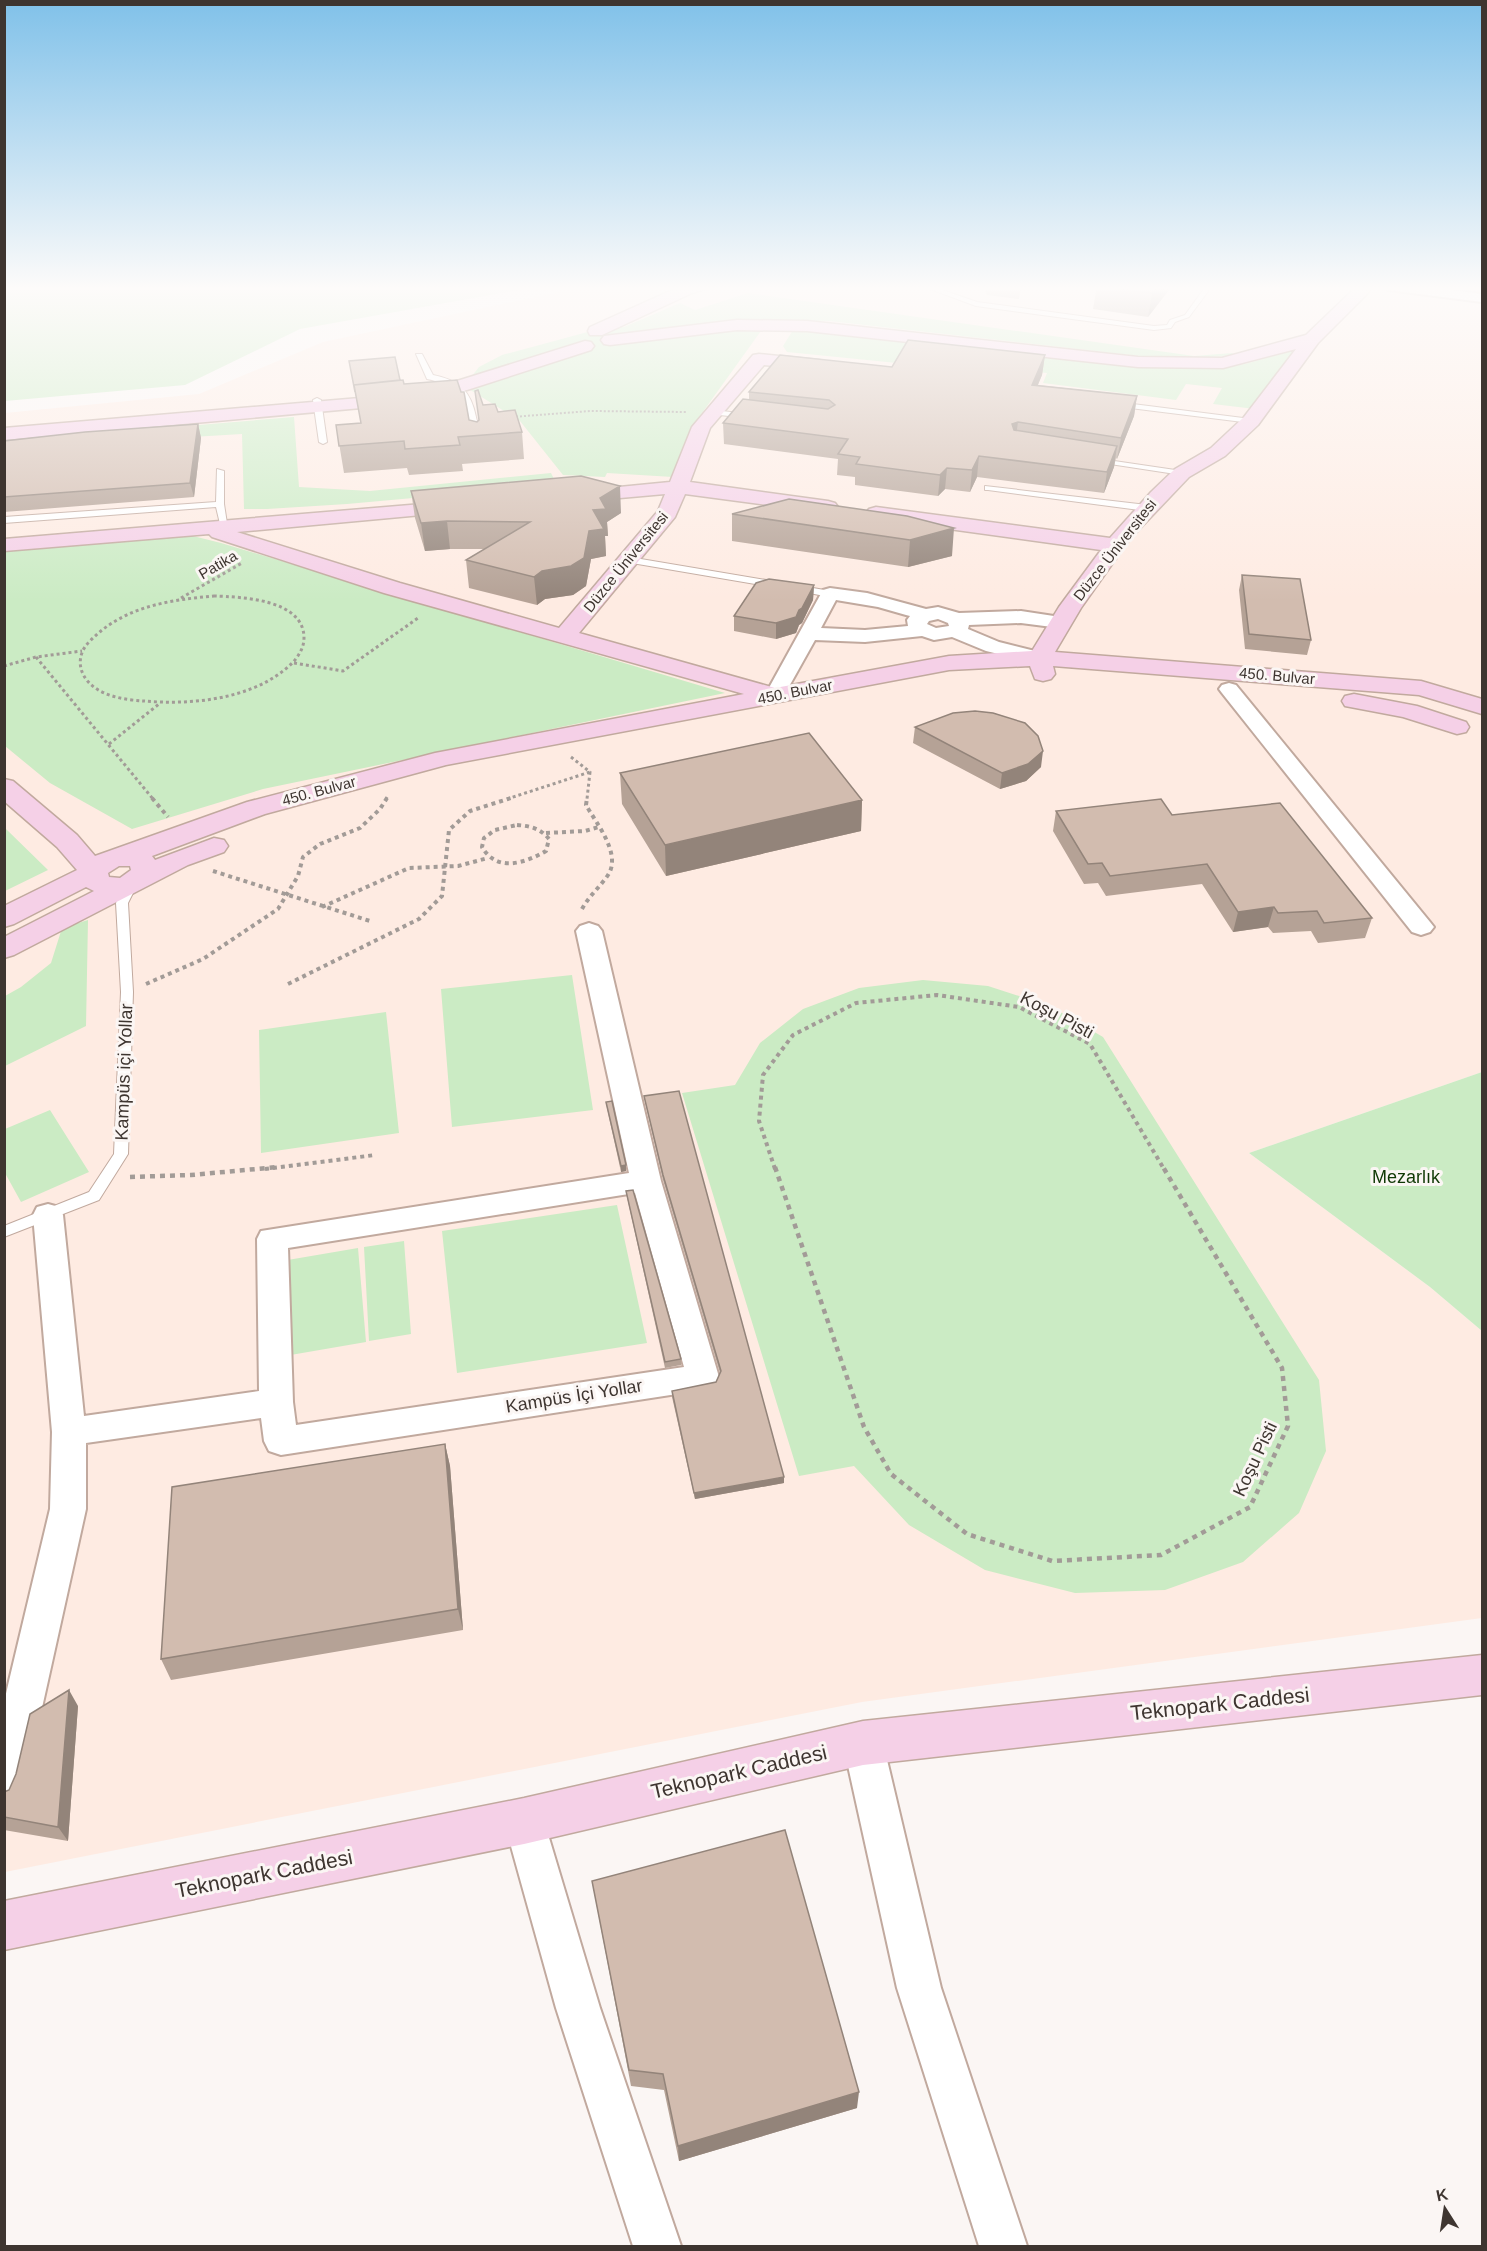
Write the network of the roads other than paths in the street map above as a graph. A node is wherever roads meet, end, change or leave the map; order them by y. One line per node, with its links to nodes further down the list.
1 (423, 391): 6 (street)
2 (463, 391): 13 (lane)
3 (731, 391): 7 (street, Düzce Üniversitesi)
4 (1273, 391): 9 (street, Düzce Üniversitesi)
5 (1113, 403): 9 (lane)
6 (318, 404): 10 (street); 11 (street); 12 (lane)
7 (713, 412): 8 (lane); 17 (street, Düzce Üniversitesi)
8 (759, 417)
9 (1251, 421): 16 (street, Düzce Üniversitesi)
10 (4, 425)
11 (4, 434)
12 (323, 442)
13 (477, 444)
14 (1091, 459): 16 (lane)
15 (220, 471): 20 (lane)
16 (1182, 473): 22 (street, Düzce Üniversitesi)
17 (680, 487): 19 (street); 26 (street); 27 (street, Düzce Üniversitesi)
18 (988, 488): 22 (lane)
19 (551, 498)
20 (220, 504): 23 (lane); 24 (lane)
21 (481, 504): 24 (street)
22 (1147, 508): 26 (street, Düzce Üniversitesi)
23 (4, 520)
24 (216, 528): 25 (street); 33 (street)
25 (4, 545)
26 (1115, 545): 30 (street, Düzce Üniversitesi)
27 (629, 560): 28 (lane); 33 (street, Düzce Üniversitesi)
28 (830, 594): 29 (street); 32 (street)
29 (923, 622): 31 (street); 32 (street)
30 (1060, 622): 31 (street); 34 (street, Düzce Üniversitesi)
31 (955, 625): 34 (street)
32 (808, 633): 36 (street)
33 (564, 637): 36 (street)
34 (1041, 666): 35 (street, 450. Bulvar); 36 (street, 450. Bulvar); 37 (street, 450. Bulvar)
35 (1230, 689): 38 (street, 450. Bulvar); 44 (street)
36 (782, 703): 42 (street, 450. Bulvar); 42 (street, 450. Bulvar)
37 (1482, 706): 38 (street)
38 (1474, 732)
39 (4, 770): 42 (street)
40 (4, 788): 41 (street)
41 (94, 872): 42 (street); 43 (street)
42 (131, 873): 46 (street, 450. Bulvar); 48 (lane, Kampüs içi Yollar)
43 (4, 918)
44 (1420, 927)
45 (589, 931): 47 (street, Kampüs İçi Yollar)
46 (4, 949)
47 (646, 1181): 50 (street, Kampüs İçi Yollar); 50 (street, Kampüs İçi Yollar)
48 (48, 1215): 49 (lane, Kampüs içi Yollar); 51 (street)
49 (4, 1232)
50 (276, 1402): 51 (street)
51 (69, 1432): 54 (street)
52 (1482, 1675): 53 (street, Teknopark Caddesi)
53 (863, 1743): 55 (street, Teknopark Caddesi); 58 (street)
54 (4, 1789)
55 (524, 1821): 56 (street, Teknopark Caddesi); 57 (street)
56 (4, 1926)
57 (657, 2247)
58 (1003, 2247)

